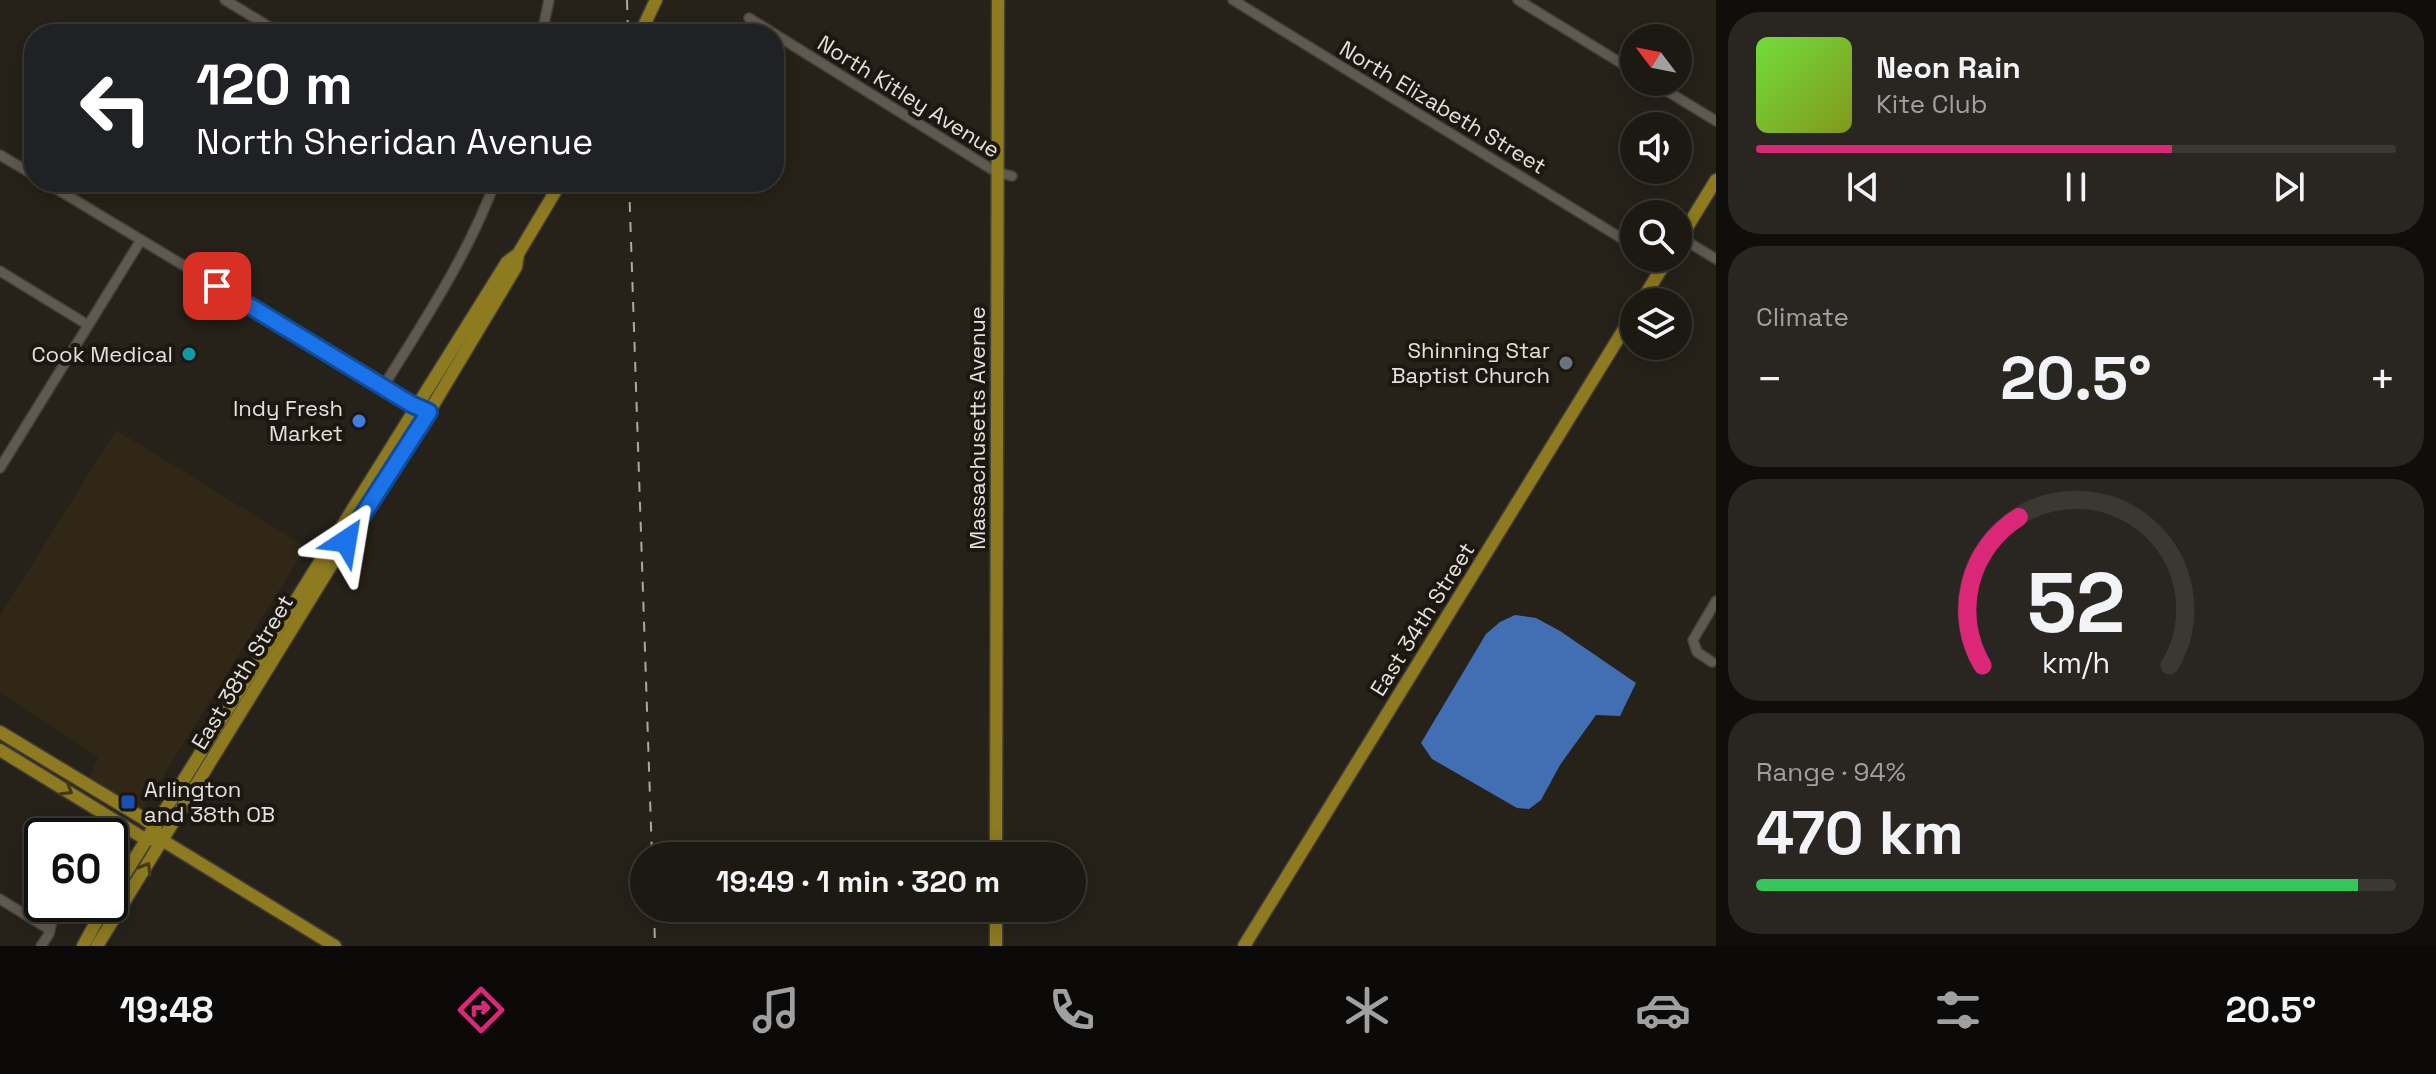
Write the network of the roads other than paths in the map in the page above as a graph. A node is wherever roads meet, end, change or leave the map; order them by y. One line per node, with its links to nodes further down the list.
1 (225, 0): 8 (street)
2 (549, 0): 9 (street)
3 (656, 0): 10 (main road)
4 (998, 0): 18 (main road, Massachusetts Avenue)
5 (1233, 0): 25 (street, North Elizabeth Street)
6 (1518, 0): 13 (street)
7 (749, 18): 11 (street, North Kitley Avenue)
8 (265, 24)
9 (544, 24)
10 (645, 24)
11 (759, 24)
12 (784, 40): 18 (street, North Kitley Avenue)
13 (1620, 62)
14 (1675, 96): 15 (street)
15 (1716, 121)
16 (0, 155): 17 (street)
17 (24, 169)
18 (996, 172): 19 (street, North Kitley Avenue); 42 (main road, Massachusetts Avenue)
19 (1012, 176)
20 (1716, 180): 24 (main road)
21 (62, 192): 26 (street)
22 (491, 192): 32 (street)
23 (555, 192): 33 (main road, East 38th Street)
24 (1692, 219)
25 (1620, 237)
26 (141, 240): 30 (street); 32 (street)
27 (1692, 247): 28 (street)
28 (1716, 259)
29 (0, 271): 30 (street)
30 (88, 325): 34 (street)
31 (1620, 336): 54 (main road, East 34th Street)
32 (383, 387): 33 (street)
33 (424, 410): 39 (main road, East 38th Street); 41 (main road, East 38th Street)
34 (0, 468)
35 (1716, 601): 36 (street)
36 (1712, 662)
37 (0, 732): 39 (main road)
38 (0, 750): 40 (main road, one-way to 40)
39 (154, 826): 40 (main road, East 38th Street); 41 (main road)
40 (145, 839): 41 (main road); 43 (main road, East 38th Street)
41 (162, 840): 51 (main road, East 38th Street, one-way to 41); 52 (main road)
42 (996, 842)
43 (128, 868)
44 (0, 899): 48 (street)
45 (52, 922): 48 (street)
46 (96, 922): 50 (main road)
47 (996, 922): 53 (main road)
48 (50, 930): 49 (street)
49 (41, 946)
50 (83, 946)
51 (97, 946)
52 (335, 946)
53 (996, 946)
54 (1244, 946)

